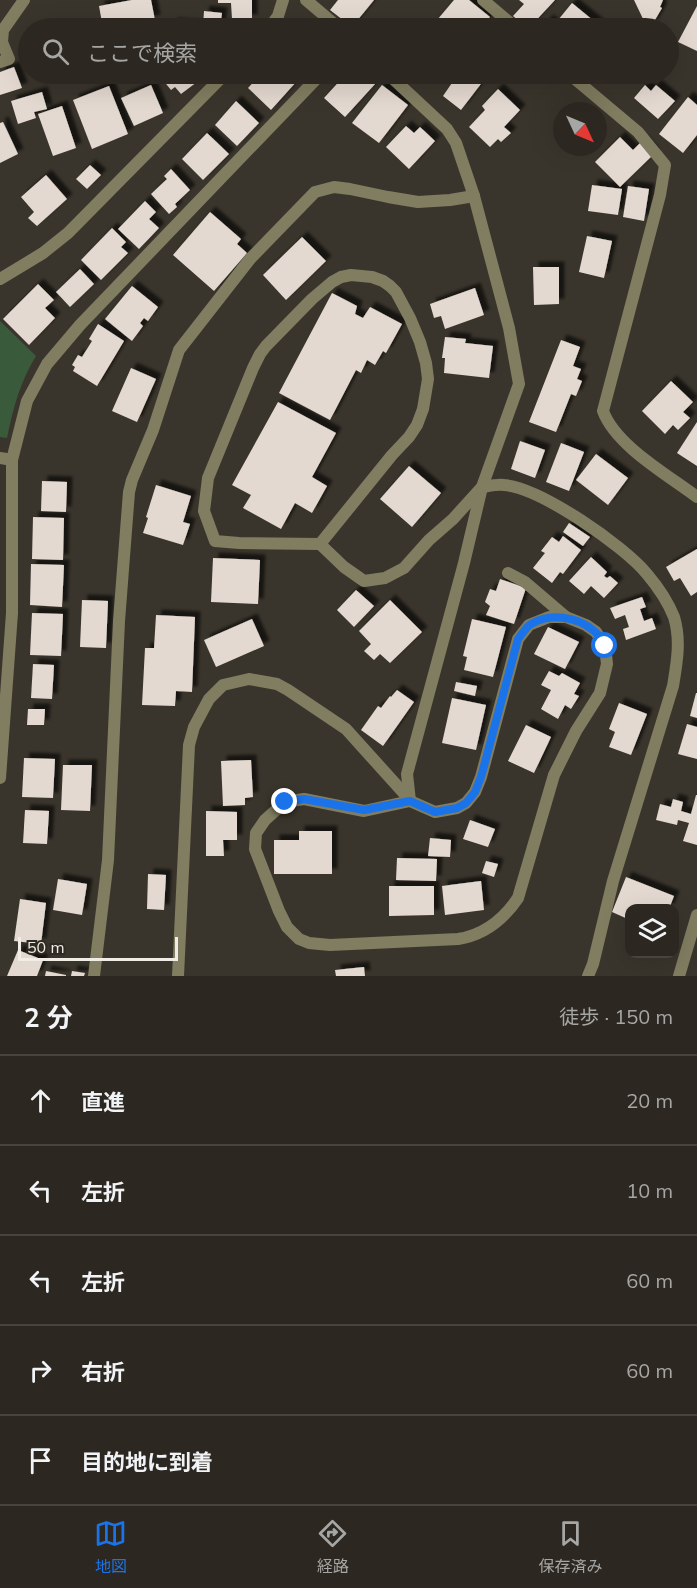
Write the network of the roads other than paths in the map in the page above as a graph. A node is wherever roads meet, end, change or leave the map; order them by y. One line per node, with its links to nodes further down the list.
1 (24, 0): 8 (street)
2 (283, 0): 5 (street)
3 (306, 0): 6 (street)
4 (483, 0): 7 (street)
5 (276, 18)
6 (327, 18)
7 (504, 18)
8 (0, 62)
9 (215, 84): 14 (street)
10 (311, 84): 15 (street)
11 (399, 84): 13 (street)
12 (581, 84): 17 (street)
13 (474, 196): 16 (street); 24 (street)
14 (0, 279)
15 (6, 459): 21 (street)
16 (482, 487): 18 (street); 22 (street); 26 (street)
17 (697, 496)
18 (320, 544): 18 (street)
19 (508, 573): 20 (street)
20 (566, 617): 22 (street); 22 (street)
21 (0, 778)
22 (410, 801): 25 (street)
23 (697, 915): 27 (street)
24 (94, 976)
25 (178, 976)
26 (588, 976)
27 (679, 976)

